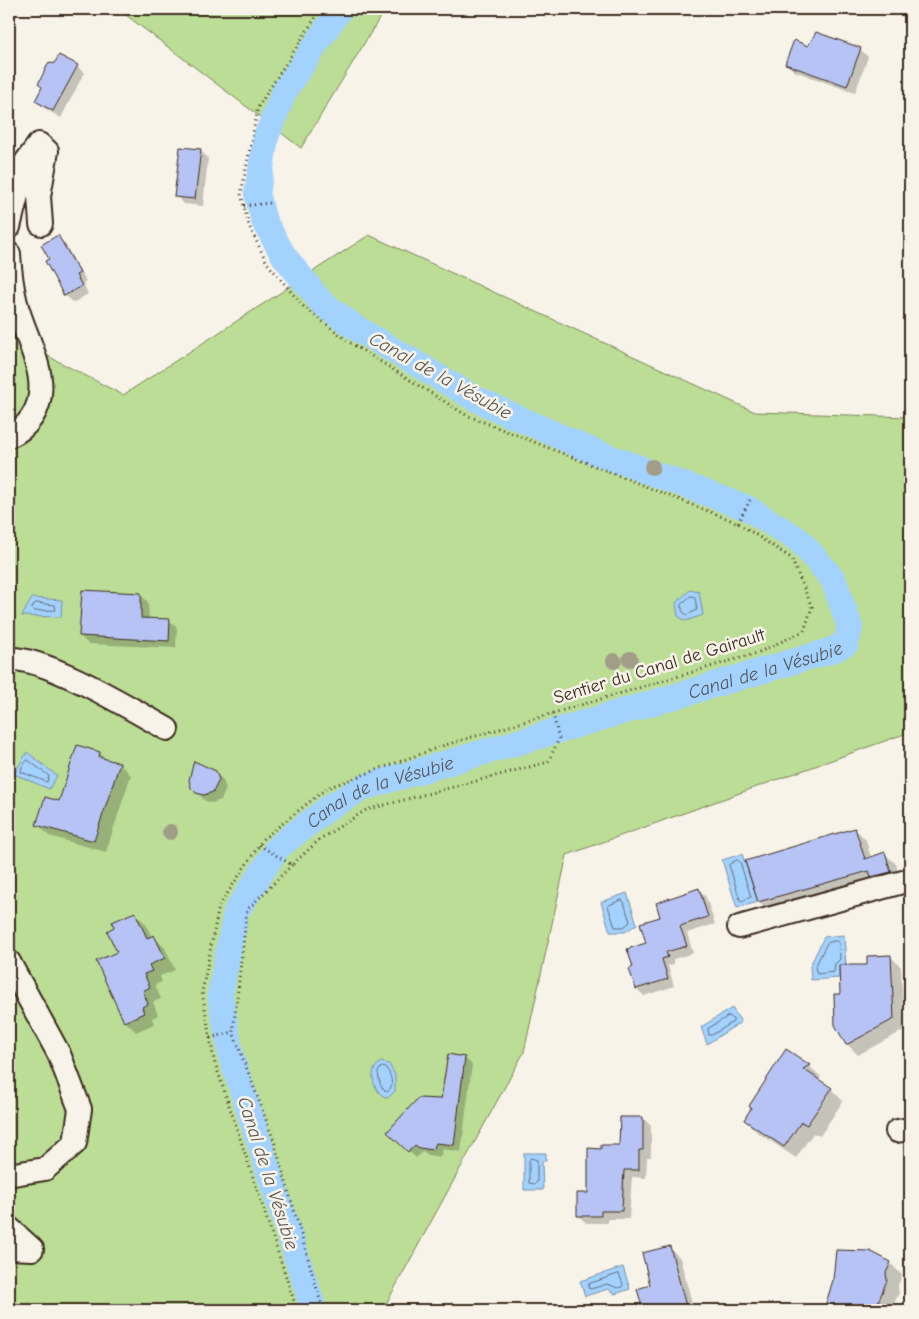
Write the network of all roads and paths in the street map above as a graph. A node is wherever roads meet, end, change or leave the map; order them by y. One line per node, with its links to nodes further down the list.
1 (320, 9): 3 (path, Sentier du Canal de Gairault)
2 (270, 203): 3 (path)
3 (244, 206): 9 (path, Sentier du Canal de Gairault)
4 (41, 224): 5 (street)
5 (9, 227)
6 (9, 254): 7 (street)
7 (9, 436)
8 (750, 500): 9 (path)
9 (738, 523): 11 (path, Sentier du Canal de Gairault)
10 (9, 660): 12 (street)
11 (553, 714): 13 (path, Sentier du Canal de Gairault); 14 (path)
12 (167, 729)
13 (259, 845): 14 (path); 19 (path, Sentier du Canal de Gairault)
14 (292, 865): 18 (path)
15 (910, 880): 16 (street)
16 (739, 927)
17 (9, 962): 20 (street)
18 (234, 1032): 19 (path); 24 (path)
19 (210, 1038): 23 (path, Sentier du Canal de Gairault)
20 (9, 1172)
21 (9, 1228): 22 (street)
22 (9, 1248)
23 (297, 1310)
24 (323, 1310)

